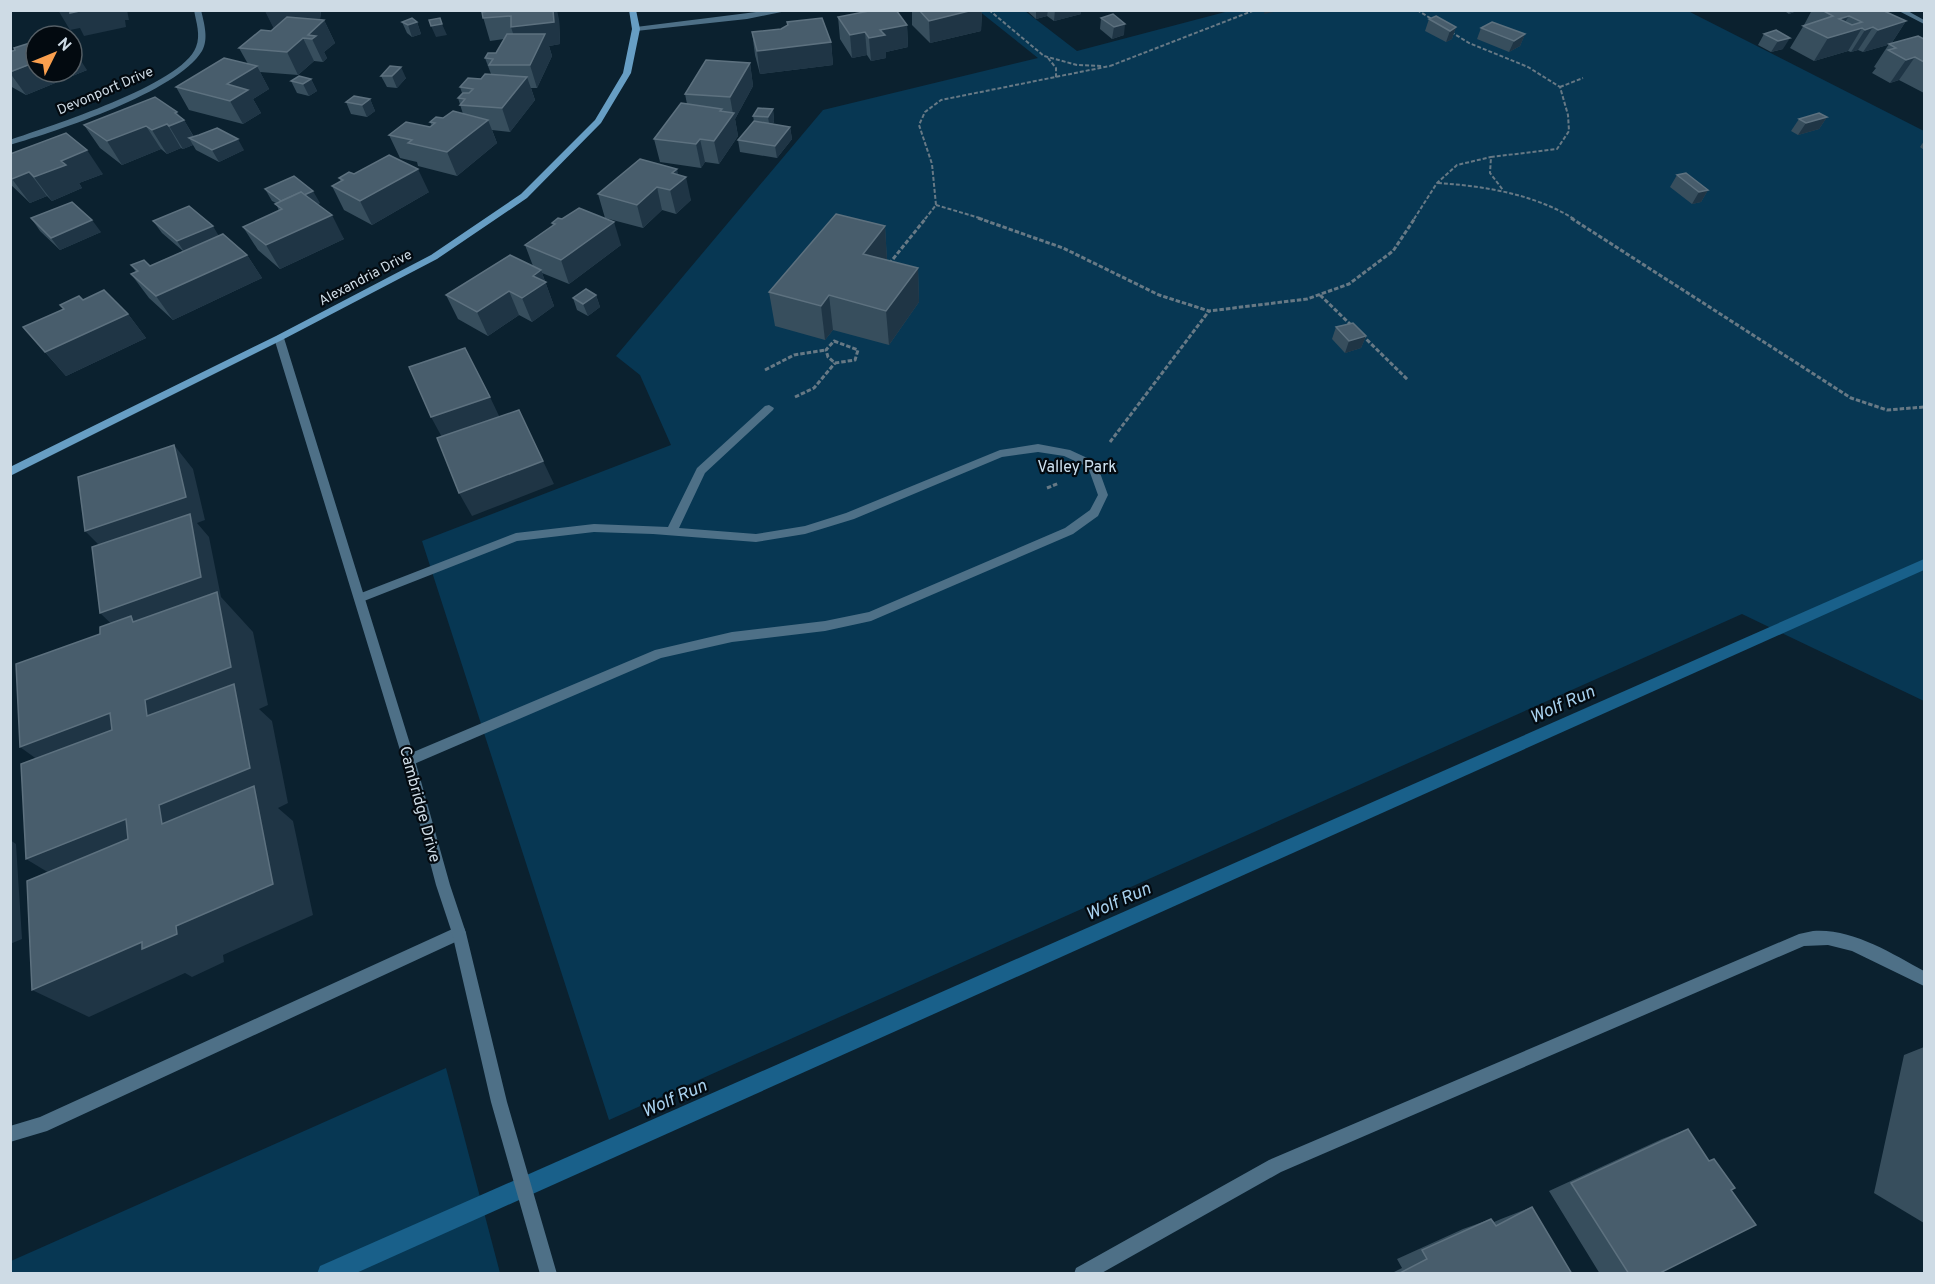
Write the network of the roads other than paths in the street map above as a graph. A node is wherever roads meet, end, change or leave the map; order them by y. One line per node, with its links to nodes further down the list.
1 (197, 10): 7 (street, Devonport Drive)
2 (632, 10): 6 (street, Alexandria Drive)
3 (788, 10): 6 (street)
4 (1900, 10): 5 (street)
5 (1924, 22)
6 (636, 29): 8 (street, Alexandria Drive)
7 (10, 144)
8 (279, 338): 10 (street, Alexandria Drive); 12 (street, Cambridge Drive)
9 (769, 408): 11 (street)
10 (10, 472)
11 (671, 532): 12 (street); 13 (street)
12 (360, 598): 13 (street, Cambridge Drive)
13 (409, 760): 14 (street, Cambridge Drive)
14 (459, 933): 16 (street); 17 (street, Cambridge Drive)
15 (1924, 979): 18 (street)
16 (10, 1134)
17 (549, 1274)
18 (1082, 1274)

